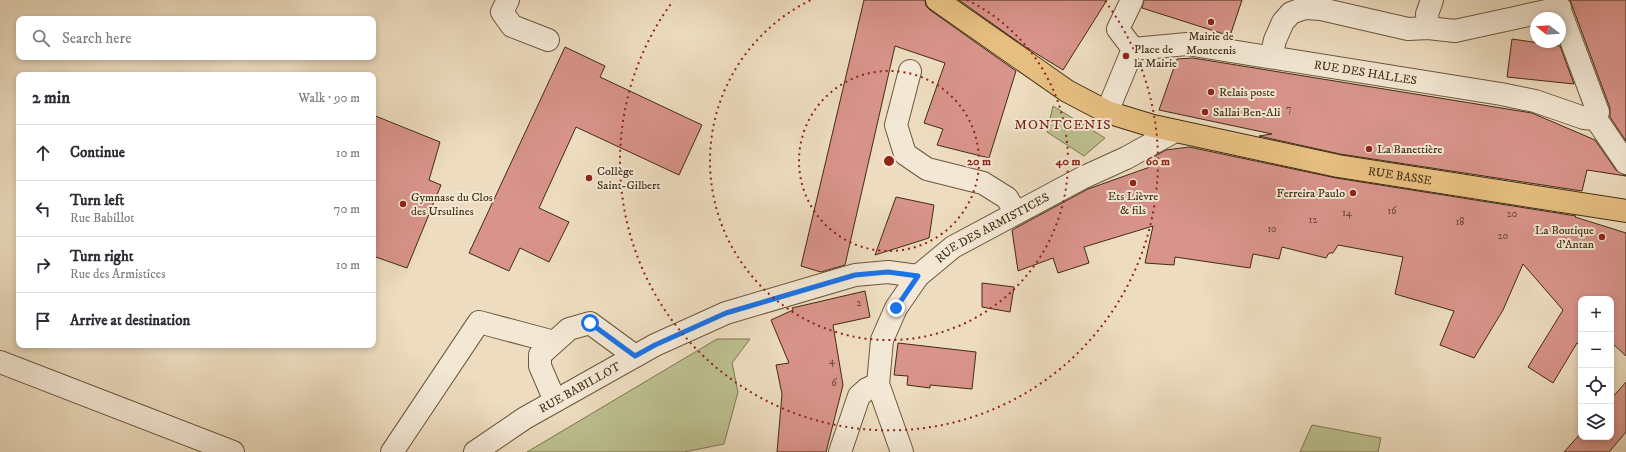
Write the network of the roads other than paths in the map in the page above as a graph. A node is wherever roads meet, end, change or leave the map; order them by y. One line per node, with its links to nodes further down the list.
1 (508, 0): 7 (street)
2 (937, 0): 11 (main road, RUE BASSE)
3 (1132, 0): 8 (street)
4 (1432, 0): 6 (street)
5 (1558, 4): 6 (street); 12 (street)
6 (1428, 28): 9 (street)
7 (548, 40)
8 (1133, 49): 9 (street, RUE DES HALLES); 11 (street)
9 (1271, 57): 12 (street, RUE DES HALLES)
10 (910, 71): 16 (street)
11 (1107, 112): 13 (main road, RUE BASSE)
12 (1596, 119): 14 (street)
13 (1175, 131): 15 (main road, RUE BASSE); 16 (street, RUE DES ARMISTICES)
14 (1626, 163)
15 (1626, 211)
16 (1016, 213): 17 (street, RUE DES ARMISTICES)
17 (918, 276): 19 (street, RUE BABILLOT); 21 (street, RUE DES ARMISTICES)
18 (554, 342): 19 (street); 22 (street); 24 (street)
19 (635, 356): 22 (street, RUE BABILLOT)
20 (0, 362): 23 (street)
21 (878, 384): 26 (street); 27 (street)
22 (555, 401): 25 (street, RUE BABILLOT)
23 (233, 452)
24 (392, 452)
25 (475, 452)
26 (840, 452)
27 (902, 452)

